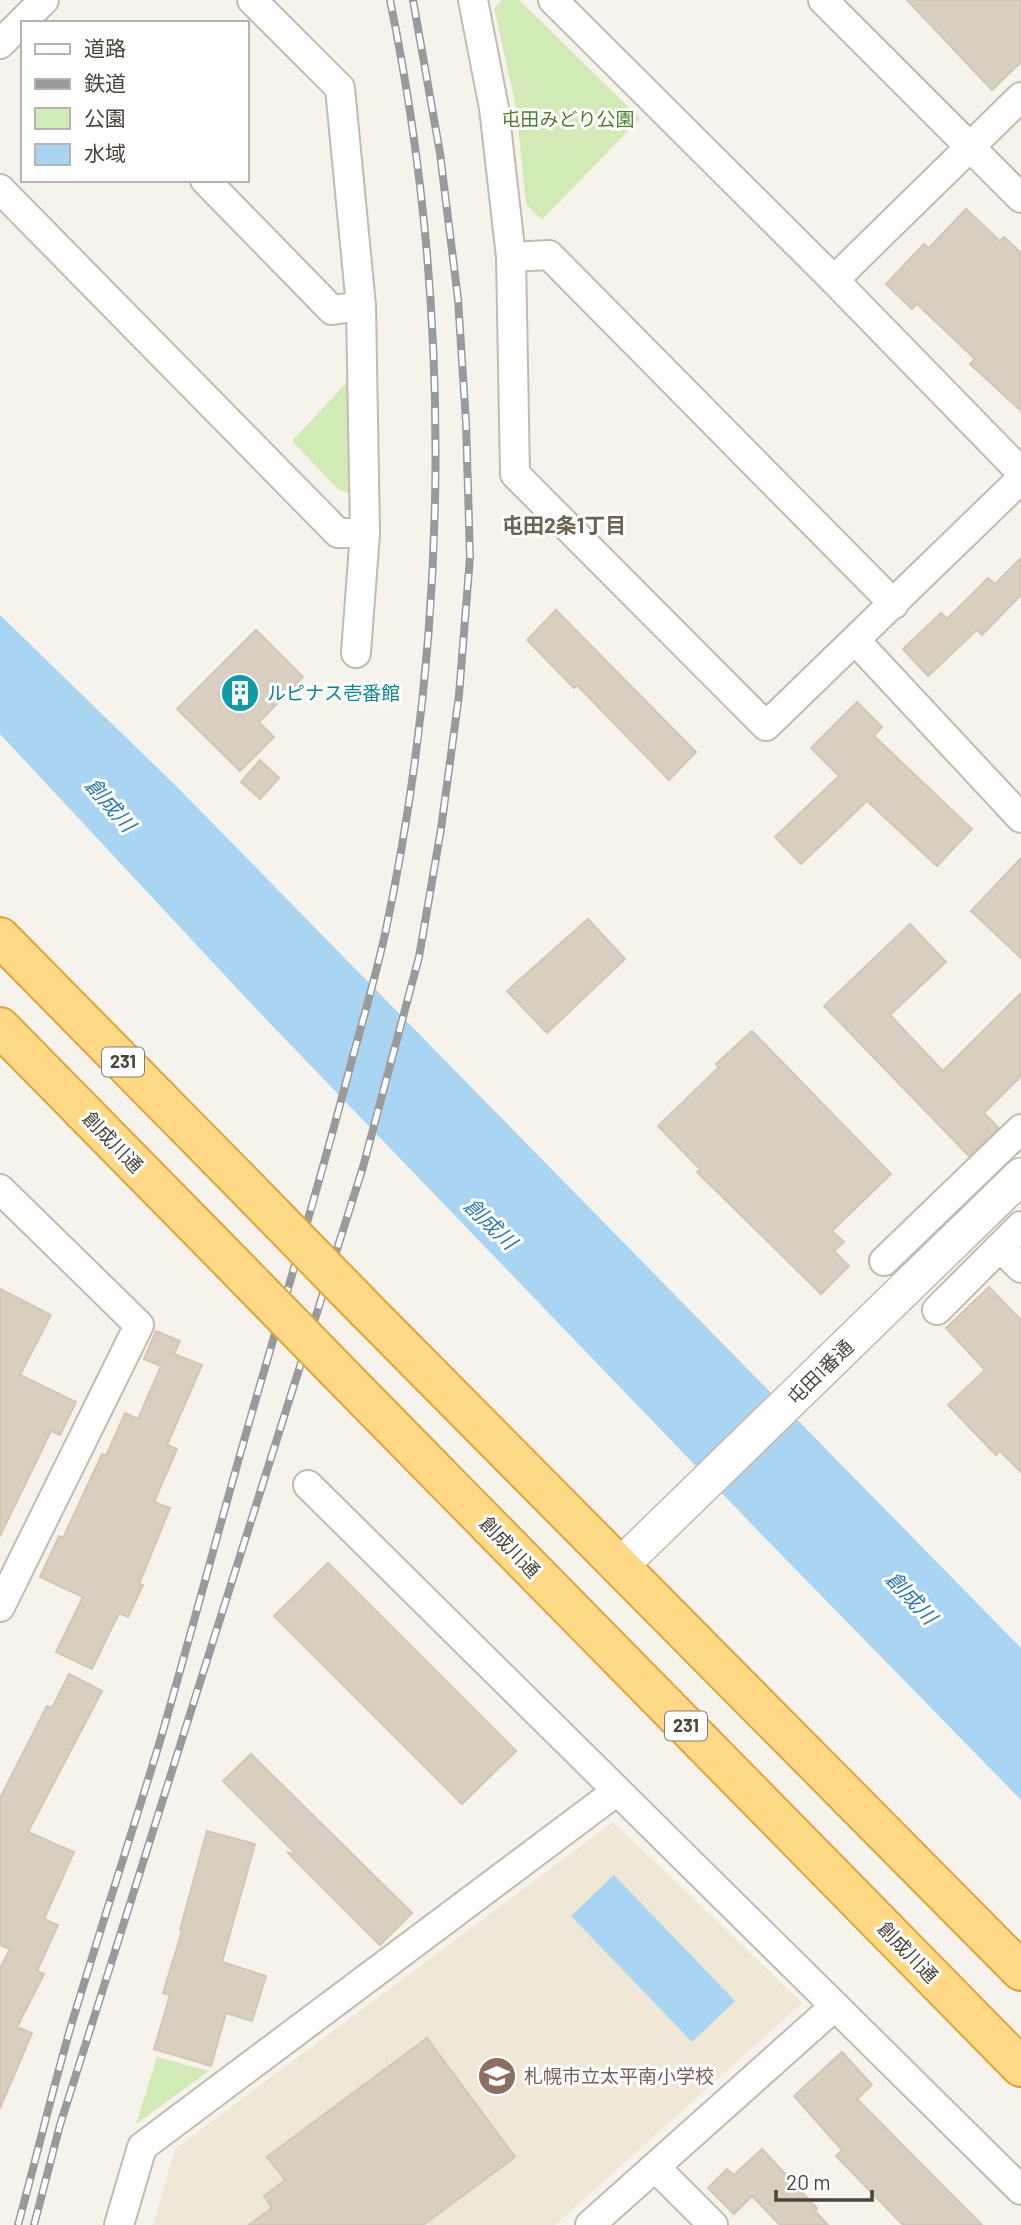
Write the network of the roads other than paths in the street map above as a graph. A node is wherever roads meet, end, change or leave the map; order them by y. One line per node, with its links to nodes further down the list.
1 (252, 0): 16 (street)
2 (473, 0): 14 (street)
3 (553, 0): 15 (street)
4 (823, 0): 10 (street)
5 (44, 10): 6 (street)
6 (30, 21)
7 (21, 28): 8 (street)
8 (0, 44)
9 (1021, 97): 10 (street)
10 (969, 146): 13 (street); 15 (street)
11 (207, 182): 16 (street)
12 (0, 189): 19 (street)
13 (1021, 198)
14 (511, 257): 20 (street); 21 (street)
15 (834, 280): 17 (street)
16 (361, 306): 19 (street)
17 (1021, 472)
18 (1021, 479): 20 (street)
19 (365, 533): 22 (street)
20 (894, 604): 21 (street)
21 (856, 641): 23 (street)
22 (356, 653)
23 (1021, 818)
24 (0, 937): 35 (highway, 231, bridge)
25 (0, 1027): 40 (highway, 創成川通 / 231, bridge)
26 (1021, 1129): 31 (street)
27 (1021, 1176): 35 (street, 屯田1番通)
28 (0, 1189): 36 (street)
29 (1021, 1226): 30 (street)
30 (1000, 1247): 32 (street); 33 (street)
31 (884, 1261)
32 (1021, 1268)
33 (936, 1310)
34 (307, 1485): 37 (street)
35 (619, 1567): 38 (highway, 231)
36 (0, 1607)
37 (617, 1791): 39 (street); 43 (street)
38 (1021, 1971)
39 (835, 2006): 41 (street); 42 (street)
40 (1021, 2067)
41 (655, 2167): 44 (street); 45 (street)
42 (1021, 2190)
43 (119, 2225)
44 (590, 2225)
45 (713, 2225)

